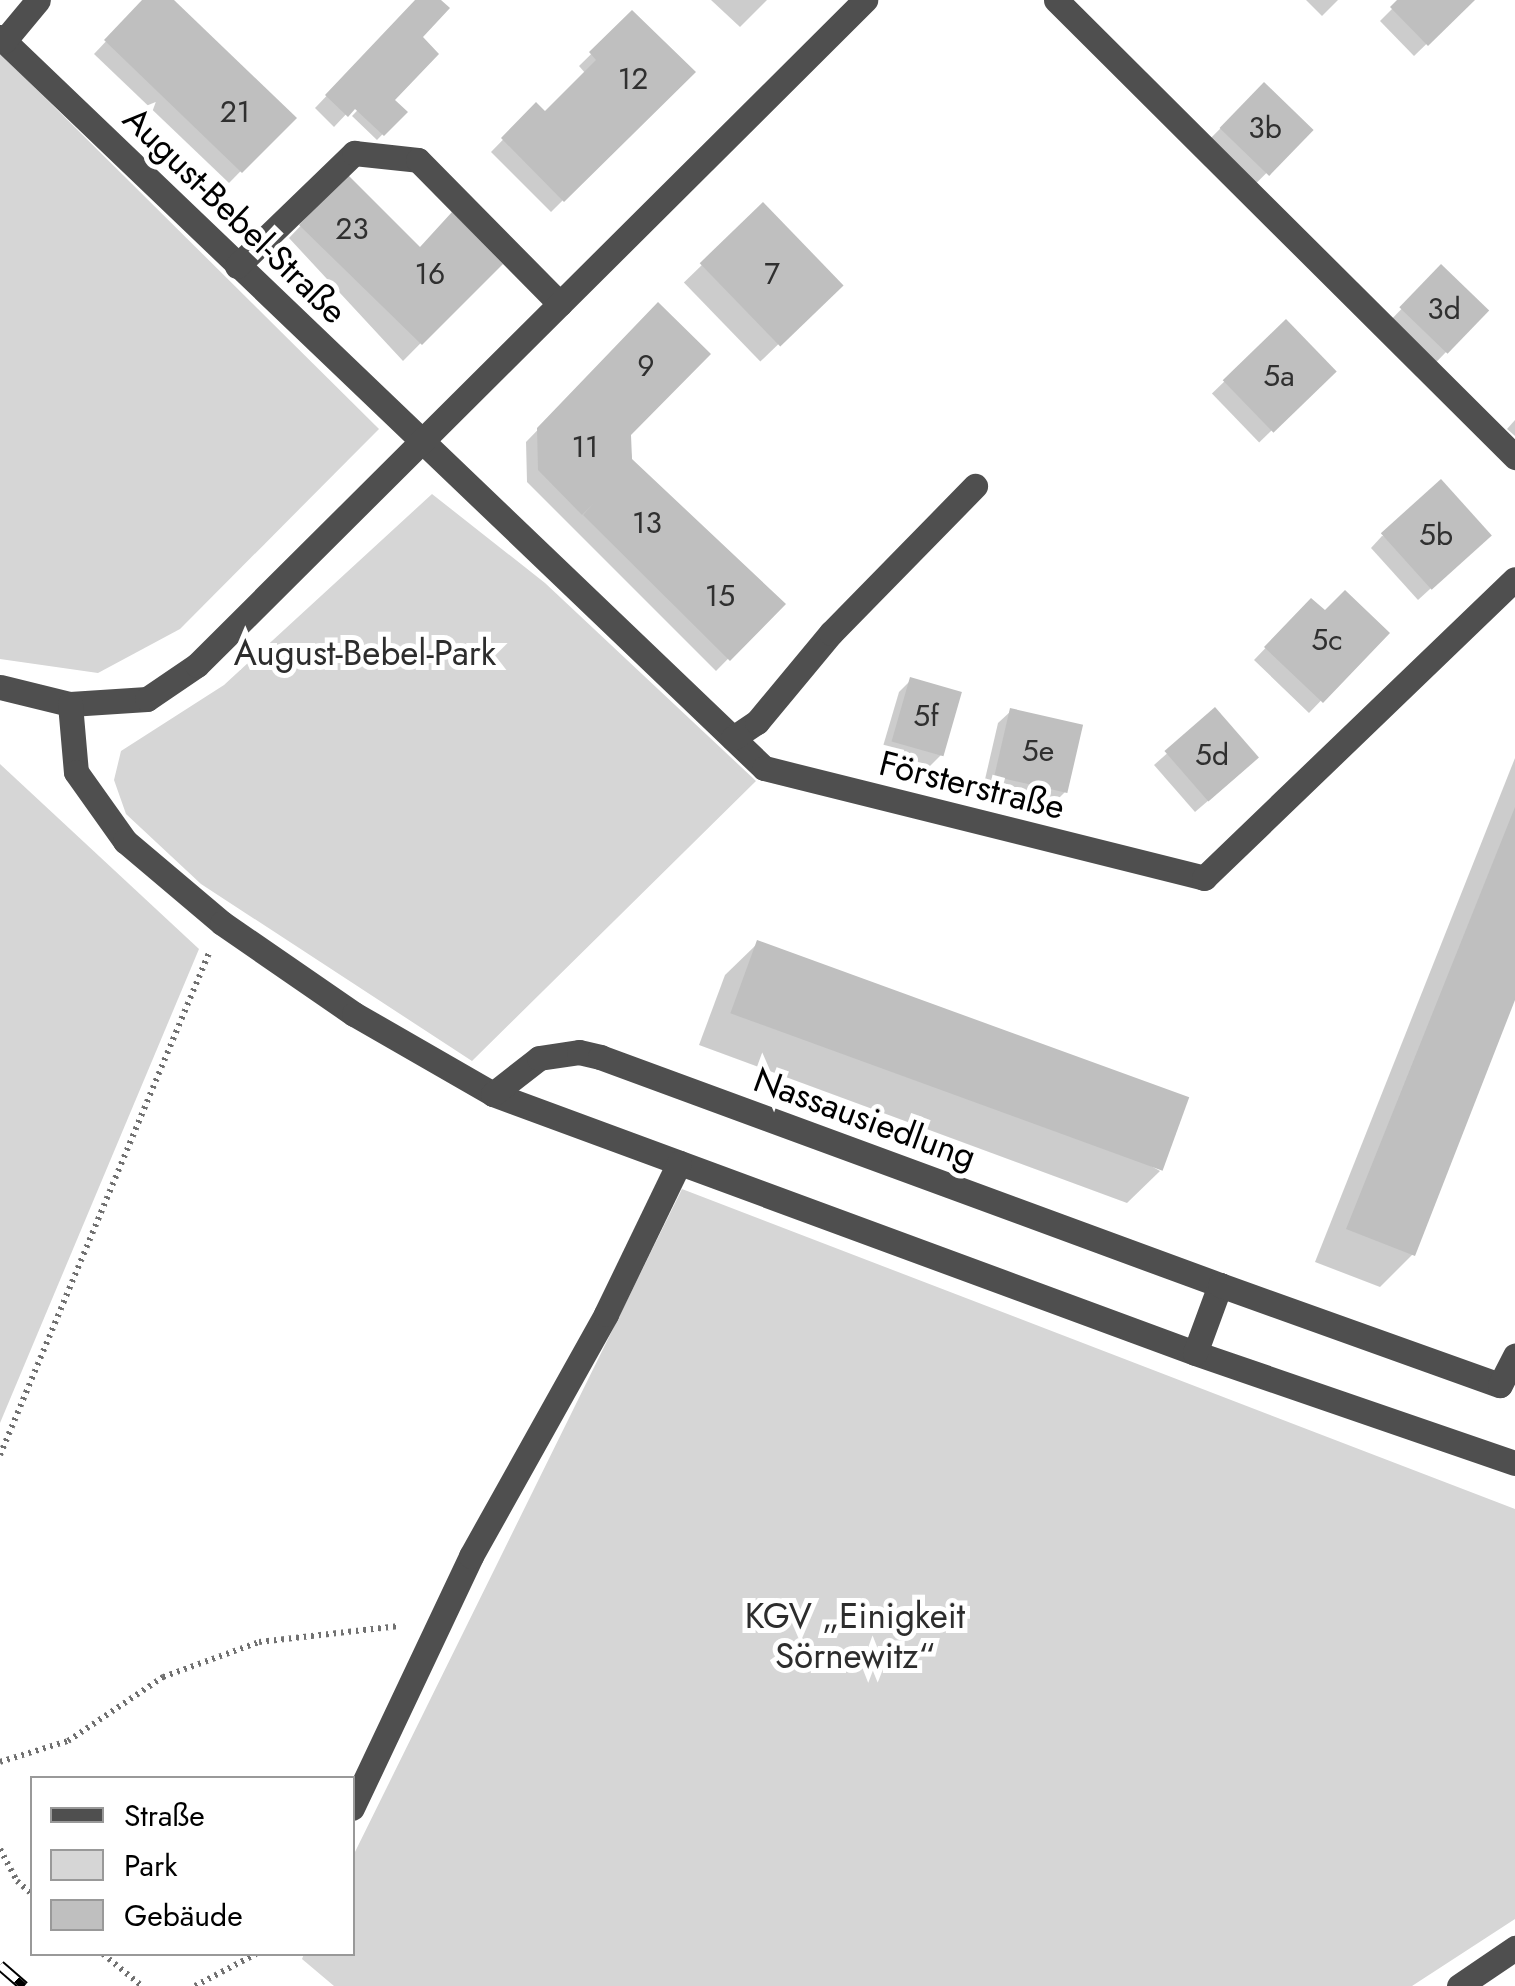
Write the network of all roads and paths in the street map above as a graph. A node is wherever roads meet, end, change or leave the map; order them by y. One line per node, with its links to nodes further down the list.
1 (38, 0): 4 (street)
2 (865, 0): 6 (street)
3 (1056, 0): 8 (street)
4 (2, 39): 5 (street, August-Bebel-Straße)
5 (237, 266): 6 (street); 7 (street, August-Bebel-Straße)
6 (560, 304): 7 (street)
7 (421, 443): 12 (street); 13 (street, Försterstraße)
8 (1515, 457)
9 (975, 486): 13 (street)
10 (1515, 578): 13 (street, Försterstraße)
11 (0, 687): 12 (street)
12 (70, 704): 14 (street)
13 (733, 738)
14 (222, 923): 15 (street); 20 (path)
15 (492, 1094): 16 (street); 17 (street, Nassausiedlung)
16 (679, 1163): 18 (street); 22 (street)
17 (1220, 1284): 18 (street); 19 (street, Nassausiedlung)
18 (1194, 1353): 21 (street)
19 (1515, 1356)
20 (0, 1455)
21 (1515, 1463)
22 (430, 1637): 23 (path); 24 (street)
23 (0, 1762)
24 (355, 1801)
25 (0, 1849): 26 (path)
26 (30, 1891)
27 (1515, 1948): 32 (street)
28 (105, 1956): 30 (path)
29 (252, 1956): 31 (path)
30 (142, 1986)
31 (194, 1986)
32 (1459, 1986)

